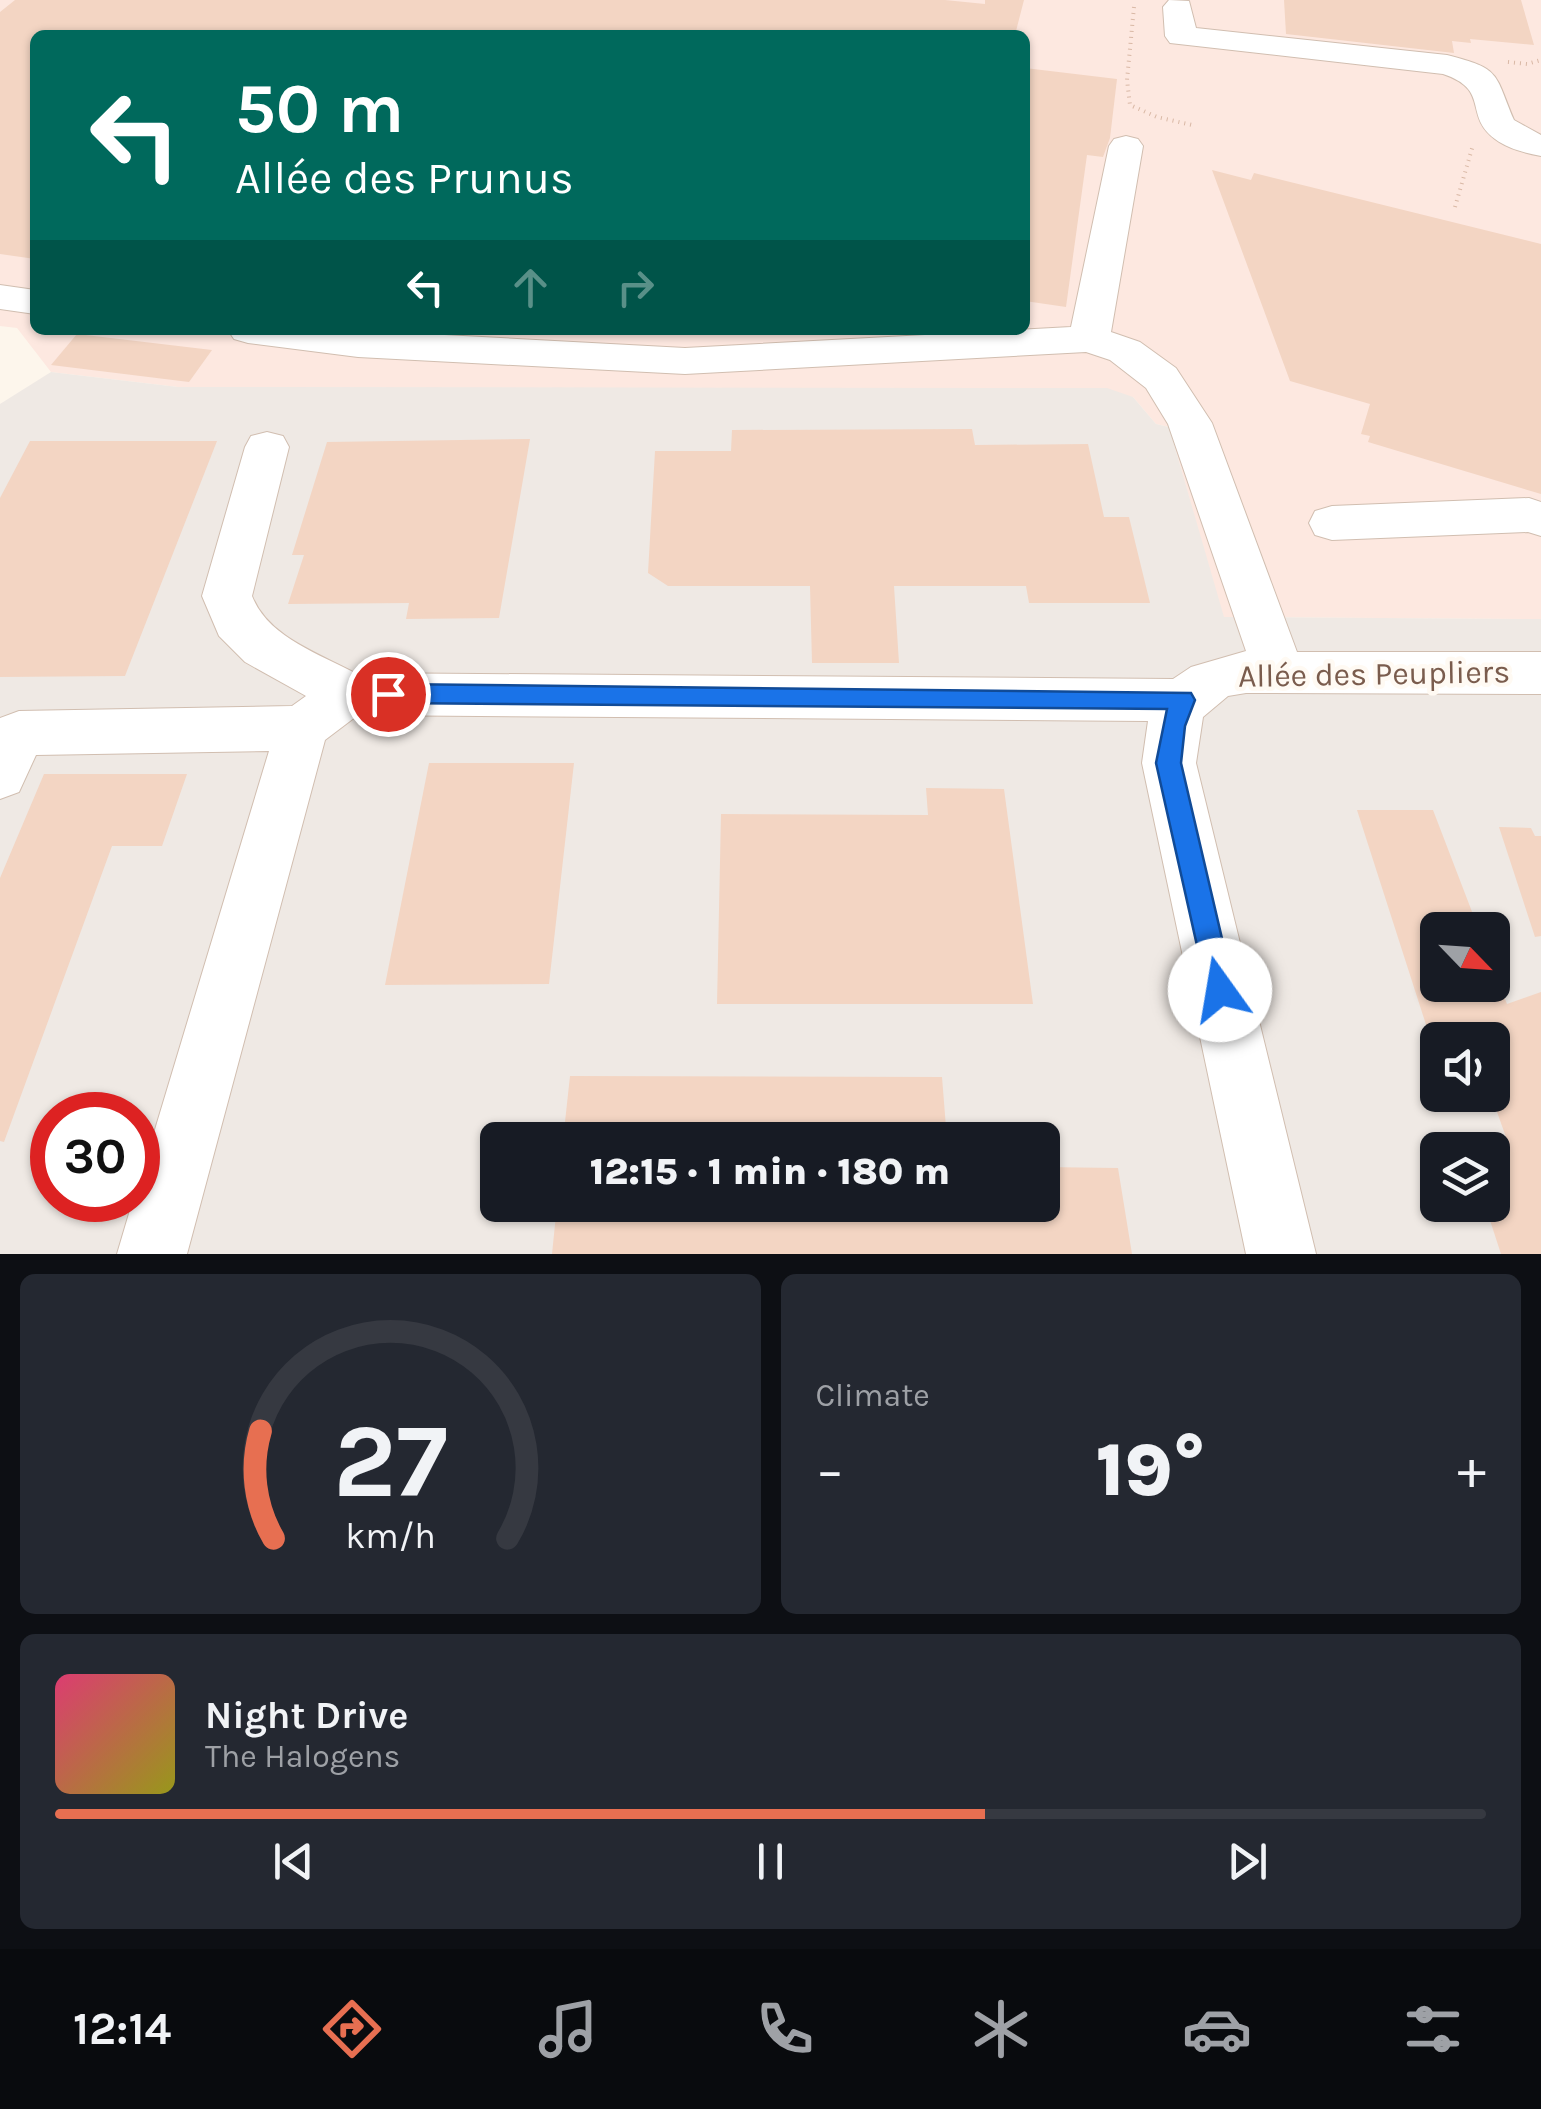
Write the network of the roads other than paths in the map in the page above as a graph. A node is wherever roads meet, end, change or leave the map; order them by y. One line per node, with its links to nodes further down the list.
1 (1180, 33): 3 (street)
2 (1126, 146): 7 (street)
3 (1541, 146)
4 (0, 297): 5 (street)
5 (30, 301)
6 (287, 335): 7 (street)
7 (1089, 339): 11 (street)
8 (267, 447): 14 (street)
9 (1541, 519): 10 (street)
10 (1332, 523)
11 (1279, 672): 12 (street, Allée des Peupliers); 13 (street, Allée des Peupliers)
12 (1541, 673)
13 (1183, 700): 14 (street); 17 (street)
14 (325, 711): 15 (street); 16 (street)
15 (0, 776)
16 (152, 1254)
17 (1281, 1254)

